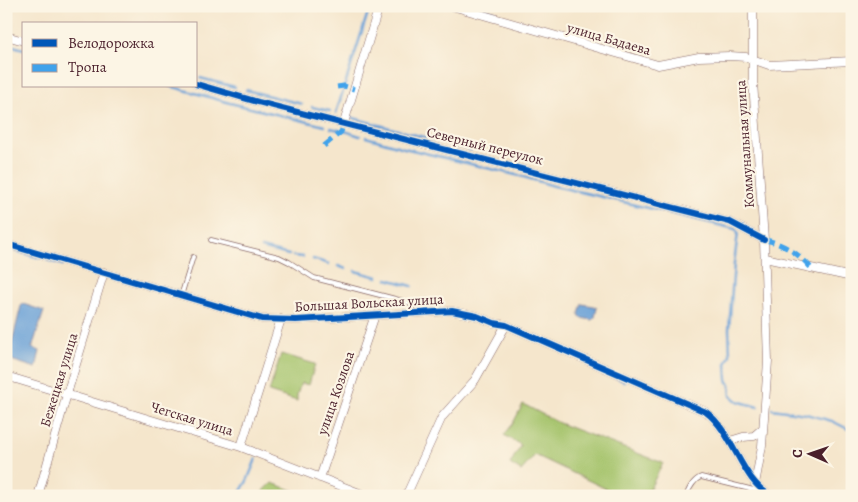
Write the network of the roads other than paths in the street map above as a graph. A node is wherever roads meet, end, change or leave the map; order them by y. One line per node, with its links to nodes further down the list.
1 (379, 6): 9 (street)
2 (452, 6): 6 (street, улица Бадаева)
3 (752, 6): 6 (street, Коммунальная улица)
4 (6, 36): 5 (street)
5 (22, 40)
6 (753, 60): 7 (street, улица Бадаева); 11 (street, Коммунальная улица)
7 (852, 62)
8 (198, 85): 9 (street, Северный переулок)
9 (344, 123): 11 (street, Северный переулок)
10 (211, 240): 18 (lane)
11 (764, 240): 14 (street, Коммунальная улица)
12 (6, 244): 15 (street, Большая Вольская улица)
13 (193, 257): 17 (lane)
14 (765, 258): 16 (street); 24 (street, Коммунальная улица)
15 (104, 272): 17 (street, Большая Вольская улица); 23 (street, Бежецкая улица)
16 (852, 278)
17 (181, 296): 20 (street, Большая Вольская улица)
18 (427, 314): 19 (street, Большая Вольская улица); 21 (street, Большая Вольская улица)
19 (374, 315): 20 (street, Большая Вольская улица); 27 (street, улица Козлова)
20 (281, 319): 26 (street)
21 (506, 325): 25 (street, Большая Вольская улица); 32 (street)
22 (6, 376): 23 (street, Чегская улица)
23 (67, 394): 26 (street, Чегская улица); 30 (street, Бежецкая улица)
24 (762, 429): 25 (street); 28 (street, Коммунальная улица)
25 (730, 441): 28 (street, Большая Вольская улица)
26 (241, 447): 27 (street, Чегская улица)
27 (320, 478): 31 (street, Чегская улица)
28 (755, 484): 29 (street, Большая Вольская улица)
29 (768, 494): 33 (lane)
30 (38, 496)
31 (367, 496)
32 (406, 496)
33 (686, 496)

